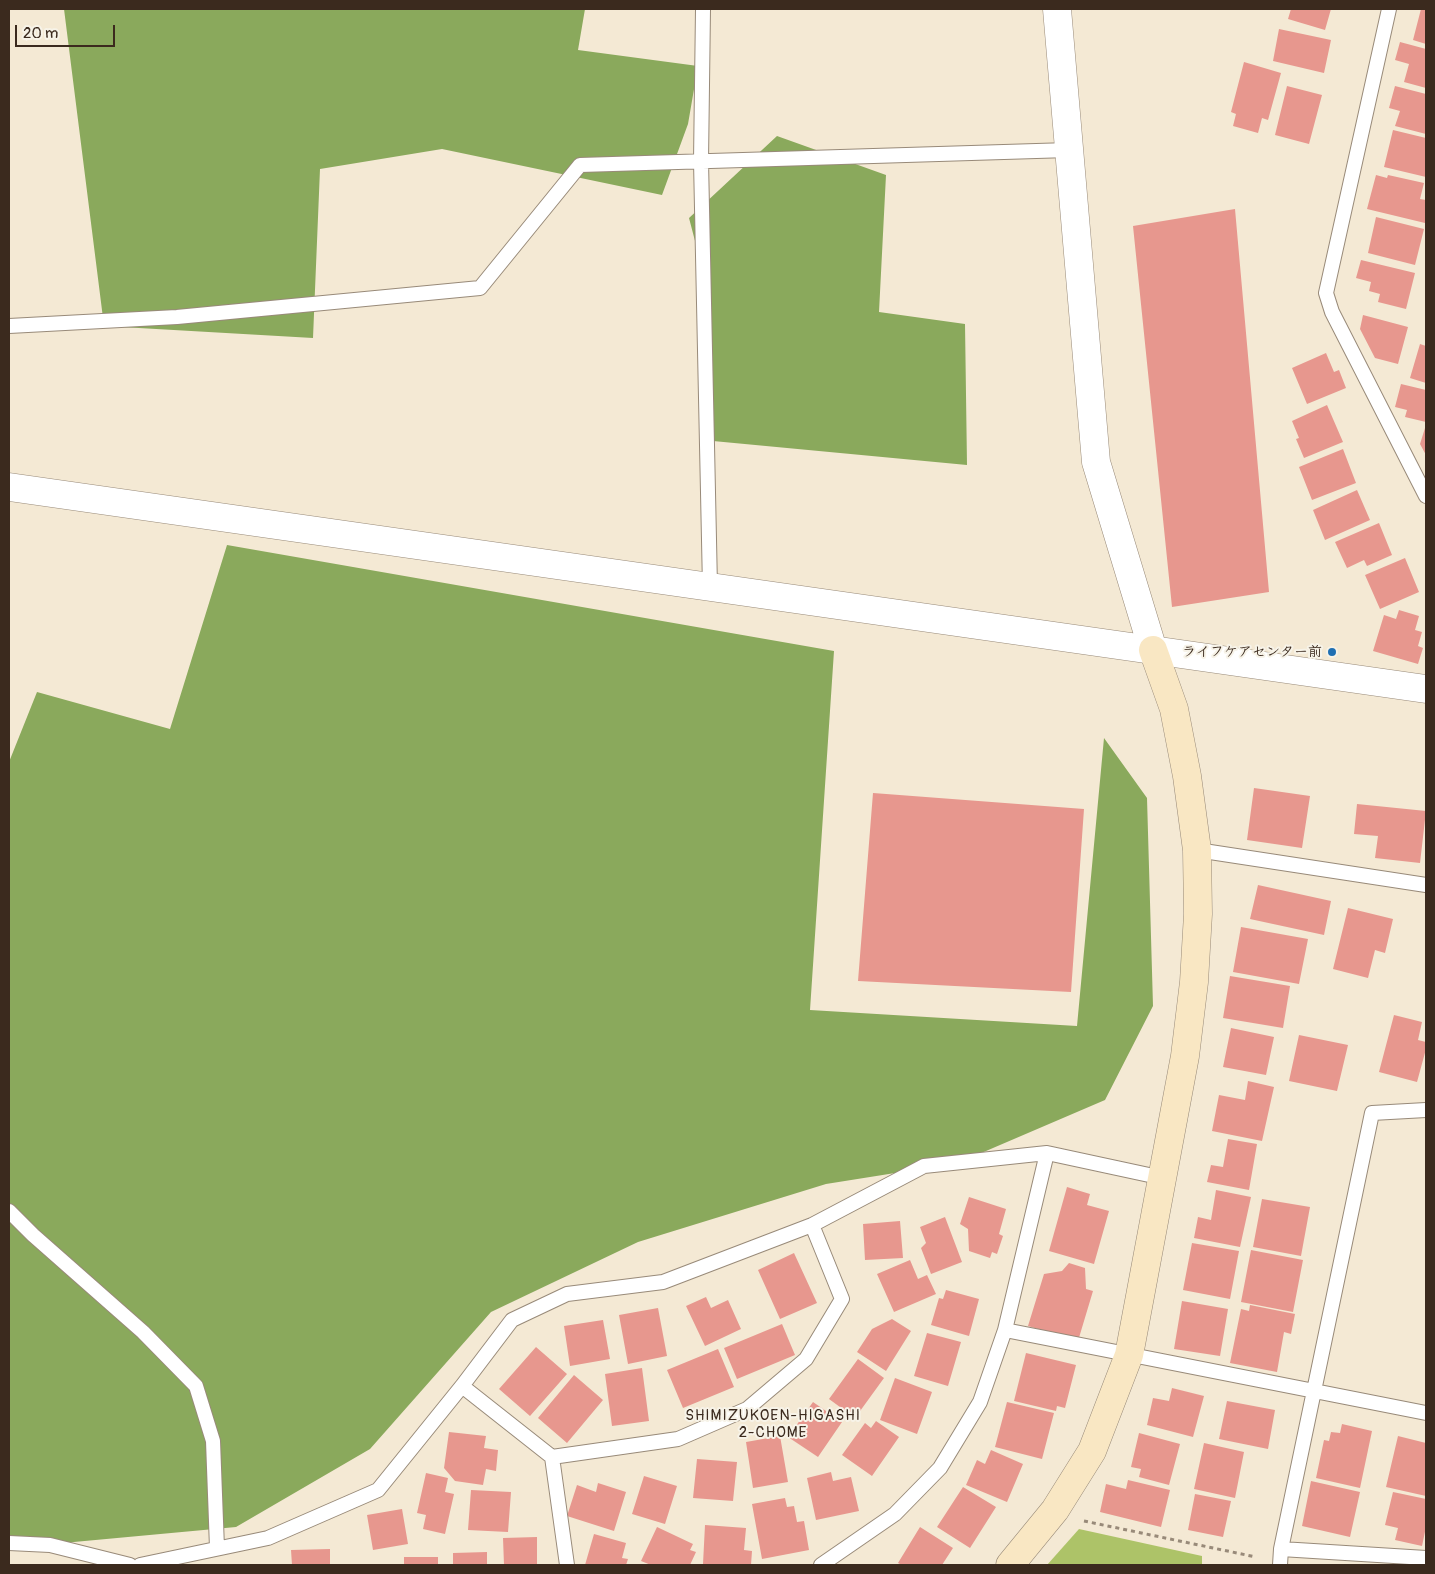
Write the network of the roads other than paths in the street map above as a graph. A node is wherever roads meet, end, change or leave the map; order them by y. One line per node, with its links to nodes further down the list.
1 (703, 9): 5 (lane)
2 (1057, 9): 4 (street)
3 (1389, 9): 8 (lane)
4 (1069, 150): 5 (lane); 10 (street)
5 (701, 161): 6 (lane); 9 (lane)
6 (9, 326)
7 (9, 487): 9 (street)
8 (1426, 496)
9 (710, 587): 10 (street)
10 (1154, 650): 11 (street); 12 (street)
11 (1426, 689)
12 (1197, 850): 13 (lane); 16 (street)
13 (1426, 885)
14 (1426, 1110): 22 (lane)
15 (1047, 1154): 16 (lane); 18 (lane); 19 (lane)
16 (1163, 1178): 20 (street)
17 (9, 1211): 26 (lane)
18 (812, 1225): 21 (lane); 24 (lane)
19 (1006, 1330): 20 (lane); 32 (lane)
20 (1130, 1355): 22 (lane); 33 (street)
21 (462, 1386): 24 (lane); 26 (lane)
22 (1315, 1392): 23 (lane); 27 (lane)
23 (1426, 1413)
24 (552, 1458): 31 (lane)
25 (9, 1543): 29 (lane)
26 (217, 1548): 30 (lane)
27 (1280, 1558): 28 (lane)
28 (1426, 1558)
29 (130, 1565)
30 (140, 1565)
31 (567, 1565)
32 (821, 1565)
33 (1010, 1565)

